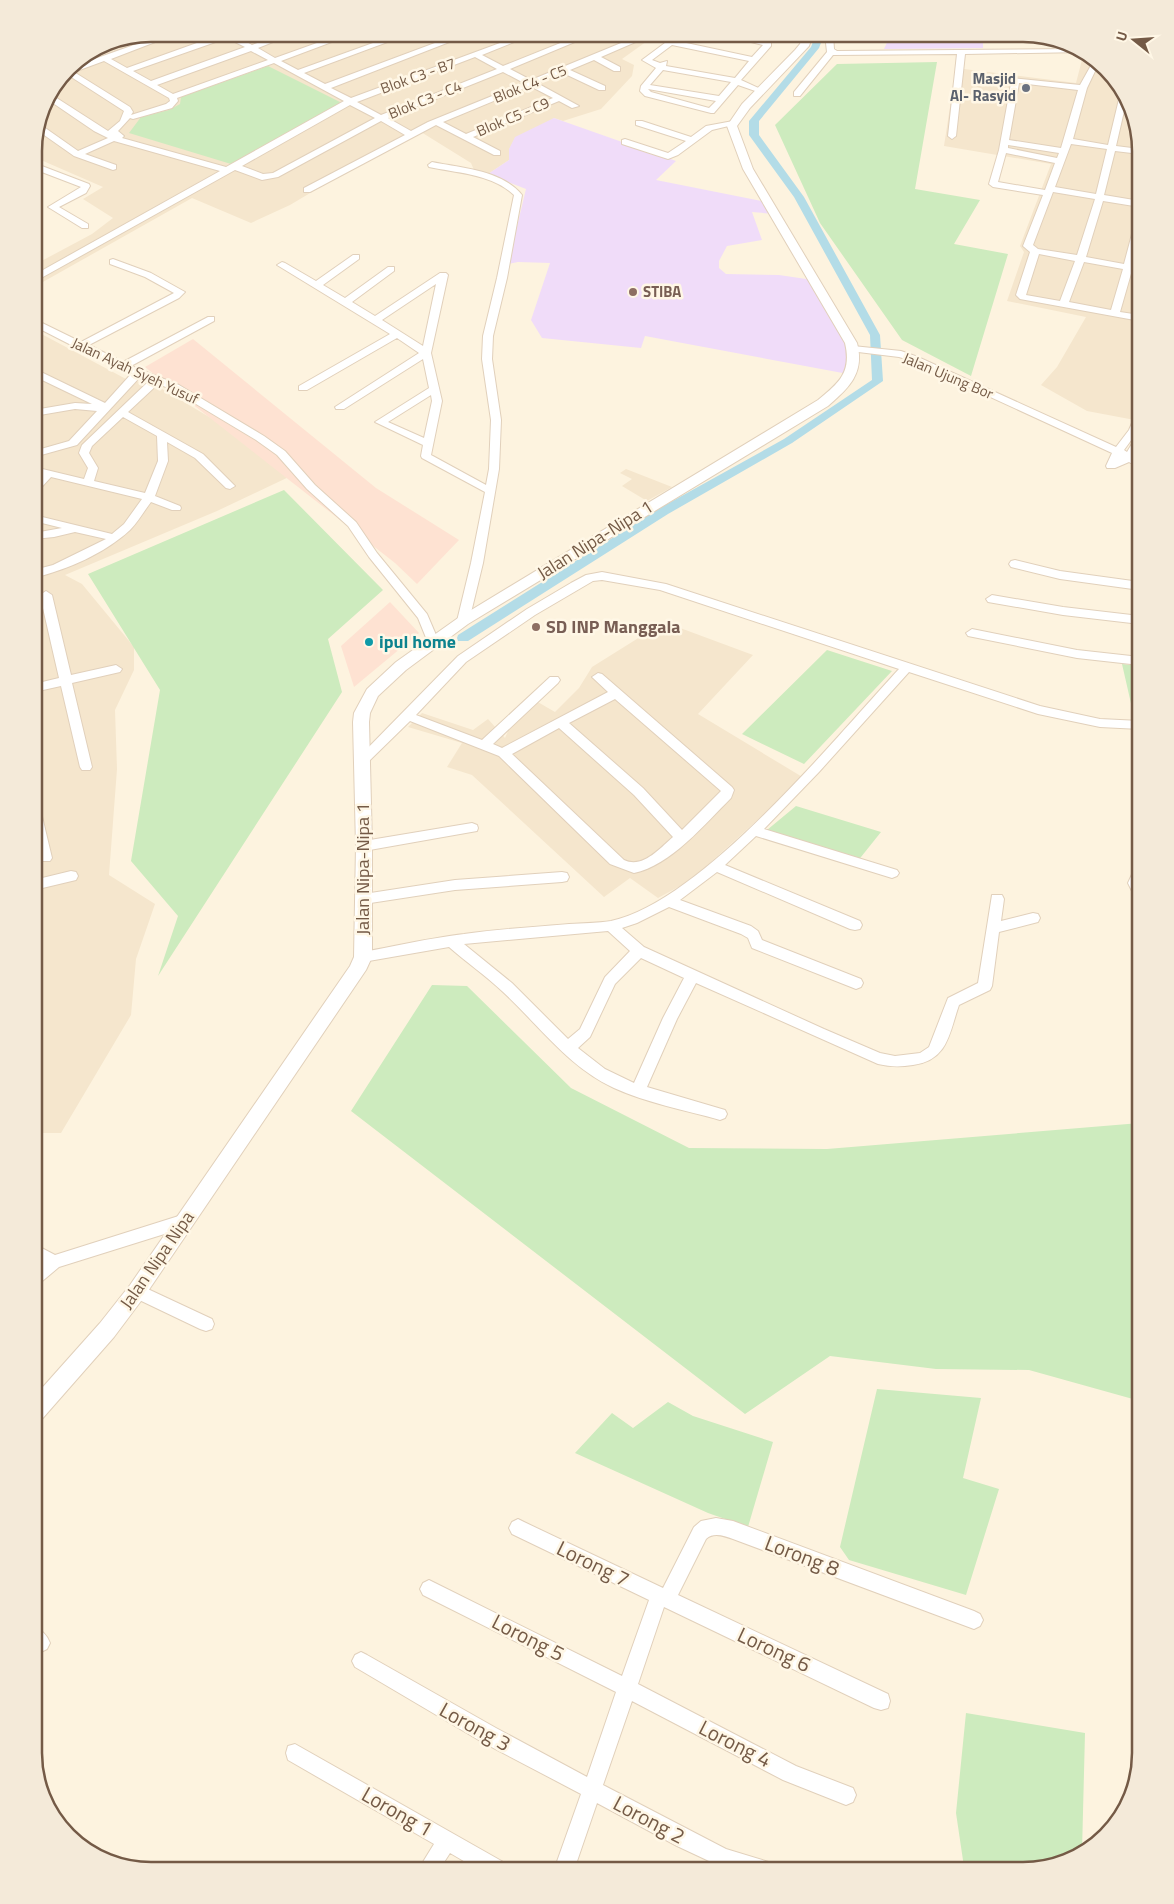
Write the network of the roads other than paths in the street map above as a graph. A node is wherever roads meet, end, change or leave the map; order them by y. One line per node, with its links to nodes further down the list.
1 (146, 43): 21 (street)
2 (204, 43): 31 (street)
3 (244, 43): 16 (street)
4 (263, 43): 16 (street)
5 (325, 43): 24 (street)
6 (380, 43): 34 (street)
7 (442, 43): 39 (street)
8 (506, 43): 20 (street, Blok C3 - B7)
9 (568, 43): 28 (street, Blok C3 - C4)
10 (629, 43): 22 (street, Blok C4 - C5)
11 (668, 43): 26 (street)
12 (674, 43): 23 (street)
13 (768, 43): 23 (street)
14 (805, 43): 41 (street)
15 (830, 43): 19 (street)
16 (251, 47): 24 (street); 37 (street)
17 (961, 51): 18 (street); 19 (street); 59 (street)
18 (1064, 51)
19 (831, 52): 43 (street)
20 (476, 54): 28 (street); 48 (street, Blok C3 - B7)
21 (104, 58): 25 (street); 31 (street)
22 (595, 58): 29 (street); 30 (street, Blok C4 - C5)
23 (753, 60): 35 (street)
24 (276, 61): 34 (street); 44 (street)
25 (88, 63)
26 (660, 64): 35 (street); 38 (street)
27 (1092, 68): 42 (street)
28 (503, 69): 36 (street); 52 (street, Blok C3 - C4)
29 (618, 69)
30 (564, 70): 36 (street, Blok C4 - C5); 40 (street)
31 (126, 71): 37 (street)
32 (75, 73): 51 (street)
33 (75, 73): 58 (street)
34 (298, 73): 39 (street)
35 (738, 80): 41 (street); 46 (street)
36 (532, 83): 45 (street); 53 (street, Blok C4 - C5)
37 (151, 84): 44 (street)
38 (645, 86): 46 (street); 46 (street)
39 (325, 87): 48 (street)
40 (602, 88)
41 (763, 88): 55 (street)
42 (1083, 88): 62 (street); 64 (street)
43 (797, 94)
44 (172, 97): 51 (street)
45 (560, 98): 49 (street); 60 (street, Blok C5 - C9)
46 (721, 99)
47 (55, 100): 58 (street)
48 (351, 101): 52 (street); 73 (street, Blok C3 - B7)
49 (575, 106)
50 (1121, 106): 65 (street)
51 (133, 116): 58 (street)
52 (379, 118): 57 (street); 73 (street, Blok C3 - C4)
53 (436, 122): 57 (street, Blok C4 - C5); 60 (street)
54 (639, 123): 61 (street)
55 (732, 124): 61 (street); 100 (street)
56 (45, 132): 69 (street)
57 (410, 134): 75 (street, Blok C4 - C5)
58 (117, 135): 69 (street); 73 (street)
59 (952, 136)
60 (466, 137): 68 (street)
61 (691, 140): 63 (street)
62 (1068, 141): 65 (street); 66 (street)
63 (625, 142)
64 (1003, 146): 66 (street); 70 (street); 76 (street)
65 (1110, 147): 67 (street); 77 (street)
66 (1064, 151): 70 (street)
67 (1132, 151)
68 (497, 153)
69 (77, 154): 72 (street)
70 (1060, 161): 76 (street)
71 (432, 165): 123 (street)
72 (113, 168)
73 (230, 168): 89 (street, Blok C3 - B7)
74 (43, 172): 79 (street)
75 (306, 190)
76 (1049, 191): 77 (street); 80 (street)
77 (1100, 198): 78 (street); 83 (street)
78 (1132, 203)
79 (85, 226)
80 (1035, 251): 83 (street); 92 (street)
81 (1132, 251): 86 (street)
82 (356, 257): 90 (street)
83 (1081, 259): 86 (street); 92 (street)
84 (114, 262): 99 (street)
85 (282, 265): 90 (street)
86 (1128, 267): 87 (street); 93 (street)
87 (1132, 268)
88 (390, 269): 91 (street)
89 (43, 274)
90 (317, 285): 91 (street)
91 (346, 302): 96 (street)
92 (1063, 304): 93 (street)
93 (1114, 314): 94 (street)
94 (1132, 317)
95 (211, 319): 102 (street)
96 (375, 320): 98 (street); 101 (street)
97 (43, 327): 99 (street, Jalan Ayah Syeh Yusuf)
98 (397, 334): 101 (street); 106 (street)
99 (80, 346): 102 (street, Jalan Ayah Syeh Yusuf)
100 (853, 349): 116 (street, Jalan Ujung Bor); 136 (street, Jalan Nipa-Nipa 1)
101 (426, 353): 107 (street); 108 (street)
102 (123, 366): 103 (street, Jalan Ayah Syeh Yusuf)
103 (139, 372): 105 (street, Jalan Ayah Syeh Yusuf); 109 (street)
104 (43, 378): 109 (street)
105 (157, 379): 111 (street); 138 (street, Jalan Ayah Syeh Yusuf)
106 (303, 388)
107 (434, 389): 114 (street); 114 (street)
108 (340, 407)
109 (105, 408): 110 (street); 115 (street)
110 (43, 412)
111 (121, 412): 113 (street); 121 (street)
112 (1132, 435): 116 (street)
113 (162, 436): 122 (street); 124 (street)
114 (429, 444): 123 (street)
115 (43, 452)
116 (1115, 456): 117 (street, Jalan Ujung Bor)
117 (1132, 462)
118 (43, 473): 119 (street)
119 (48, 474): 120 (street); 121 (street)
120 (43, 480)
121 (88, 483): 124 (street)
122 (230, 486)
123 (490, 490): 136 (street)
124 (149, 497): 125 (street); 129 (street)
125 (176, 508)
126 (43, 520): 127 (street)
127 (75, 528): 128 (street); 129 (street)
128 (43, 535)
129 (115, 538): 131 (street)
130 (1015, 564): 132 (street)
131 (43, 572)
132 (1132, 585)
133 (46, 595): 144 (street)
134 (992, 599): 135 (street)
135 (1132, 619)
136 (463, 621): 138 (street, Jalan Nipa-Nipa 1)
137 (972, 633): 139 (street)
138 (433, 642): 152 (street, Jalan Nipa-Nipa 1)
139 (1132, 660)
140 (906, 668): 147 (street); 149 (street); 155 (street)
141 (116, 669): 144 (street)
142 (598, 677): 146 (street)
143 (554, 680): 150 (street)
144 (65, 681): 145 (street); 153 (street)
145 (43, 686)
146 (616, 693): 148 (street); 156 (street)
147 (408, 716): 150 (street); 152 (street)
148 (560, 722): 151 (street); 156 (street)
149 (1132, 725)
150 (484, 746): 151 (street)
151 (503, 753): 156 (street)
152 (363, 760): 157 (street, Jalan Nipa-Nipa 1)
153 (86, 767)
154 (472, 828): 157 (street)
155 (754, 831): 160 (street); 161 (street)
156 (681, 838)
157 (364, 846): 165 (street, Jalan Nipa-Nipa 1)
158 (43, 851): 159 (street)
159 (44, 858)
160 (717, 866): 167 (street); 169 (street)
161 (892, 873)
162 (71, 876): 164 (street)
163 (562, 877): 165 (street)
164 (43, 883)
165 (364, 899): 174 (street, Jalan Nipa-Nipa 1)
166 (997, 899): 171 (street)
167 (668, 901): 170 (street); 176 (street)
168 (1034, 918): 171 (street)
169 (855, 925)
170 (612, 926): 172 (street); 173 (street)
171 (994, 928): 175 (street)
172 (451, 941): 174 (street); 177 (street)
173 (638, 951): 175 (street); 177 (street)
174 (362, 956): 179 (street, Jalan Nipa-Nipa 1)
175 (693, 975): 178 (street)
176 (856, 983)
177 (567, 1049): 178 (street)
178 (638, 1091): 180 (street)
179 (269, 1098): 181 (street, Jalan Nipa Nipa)
180 (720, 1114)
181 (185, 1221): 183 (street); 185 (street, Jalan Nipa Nipa)
182 (42, 1256): 183 (street)
183 (54, 1262): 184 (street)
184 (42, 1271)
185 (137, 1291): 186 (street); 187 (street, Jalan Nipa Nipa)
186 (206, 1324)
187 (42, 1403)
188 (518, 1528): 190 (street, Lorong 7)
189 (429, 1589): 193 (street, Lorong 5)
190 (663, 1598): 191 (street, Lorong 8); 193 (street, Lorong 8); 194 (street, Lorong 6)
191 (974, 1620)
192 (361, 1661): 196 (street, Lorong 3)
193 (627, 1688): 196 (street, Lorong 8); 197 (street, Lorong 4)
194 (881, 1701)
195 (295, 1753): 198 (street, Lorong 1)
196 (590, 1790): 201 (street, Lorong 8); 202 (street, Lorong 2)
197 (846, 1795)
198 (447, 1841): 199 (street); 200 (street, Lorong 1)
199 (434, 1861)
200 (482, 1861)
201 (567, 1861)
202 (734, 1861)

